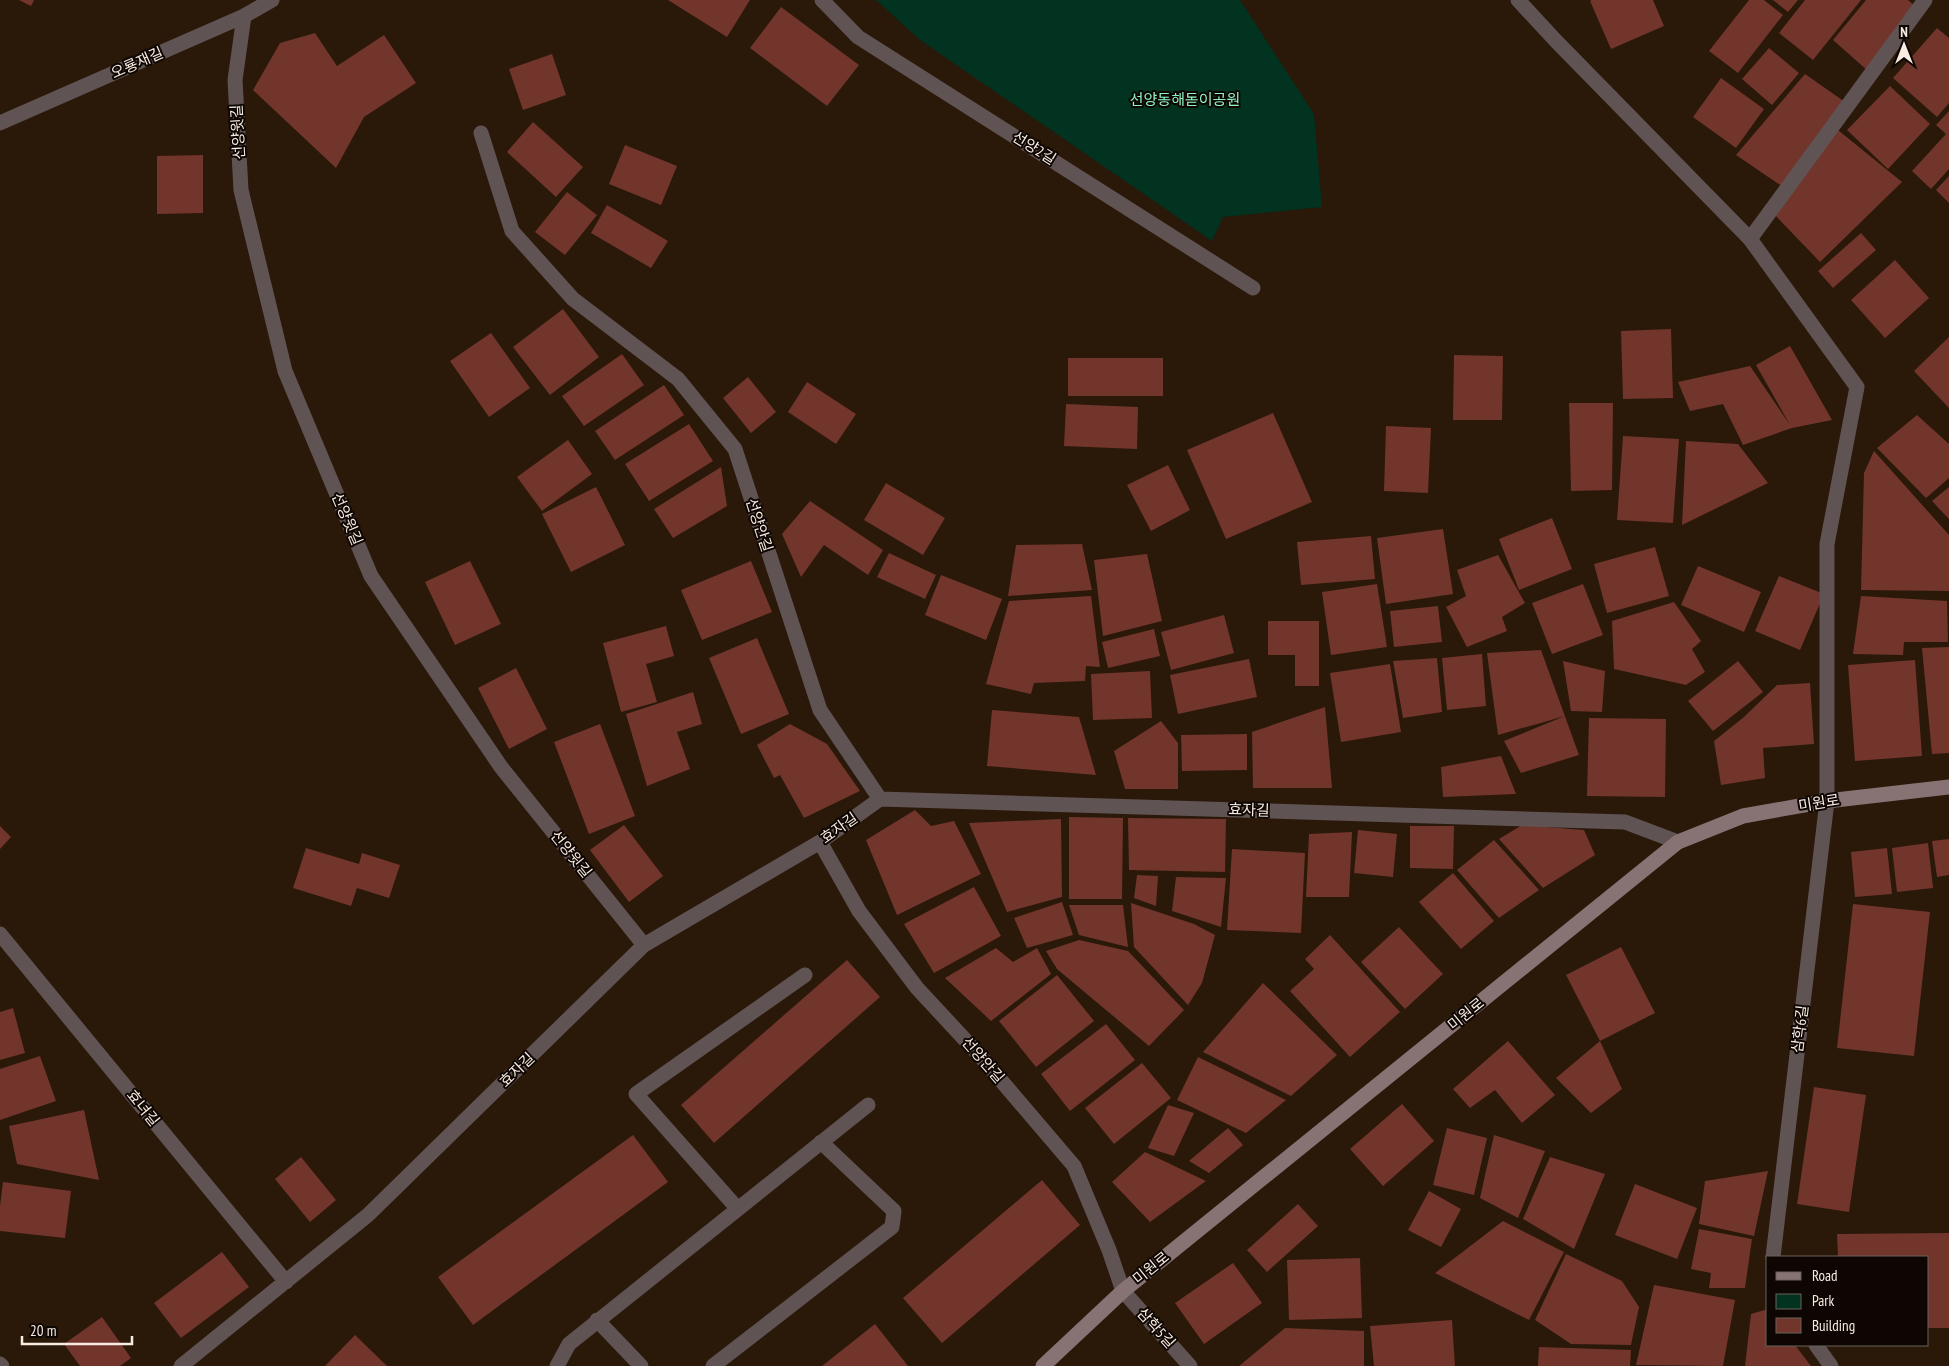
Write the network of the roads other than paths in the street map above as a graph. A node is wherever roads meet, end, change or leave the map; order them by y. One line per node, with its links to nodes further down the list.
1 (272, 0): 5 (street, 오룡재길)
2 (822, 0): 9 (street, 선양2길)
3 (1518, 0): 8 (street, 삼학6길)
4 (1925, 0): 8 (street)
5 (244, 16): 6 (street, 오룡재길); 16 (street, 선양윗길)
6 (0, 123)
7 (481, 133): 11 (street, 선양안길)
8 (1750, 239): 12 (street, 삼학6길)
9 (1253, 288)
10 (1949, 787): 12 (street, 미원로)
11 (880, 799): 13 (street, 효자길); 14 (street, 효자길)
12 (1827, 801): 14 (street, 미원로); 21 (street, 삼학6길)
13 (820, 842): 16 (street, 효자길); 23 (street, 선양안길)
14 (1678, 842): 23 (street, 미원로)
15 (0, 934): 22 (street, 효녀길)
16 (644, 944): 22 (street, 효자길)
17 (805, 975): 20 (street)
18 (868, 1104): 19 (street)
19 (821, 1142): 20 (street); 29 (street)
20 (738, 1208): 24 (street)
21 (1773, 1256)
22 (286, 1282): 26 (street, 효자길)
23 (1123, 1291): 30 (street, 미원로); 31 (street, 삼학5길)
24 (598, 1320): 27 (street); 28 (street)
25 (1817, 1346): 32 (street)
26 (181, 1366)
27 (557, 1366)
28 (641, 1366)
29 (713, 1366)
30 (1043, 1366)
31 (1190, 1366)
32 (1831, 1366)

